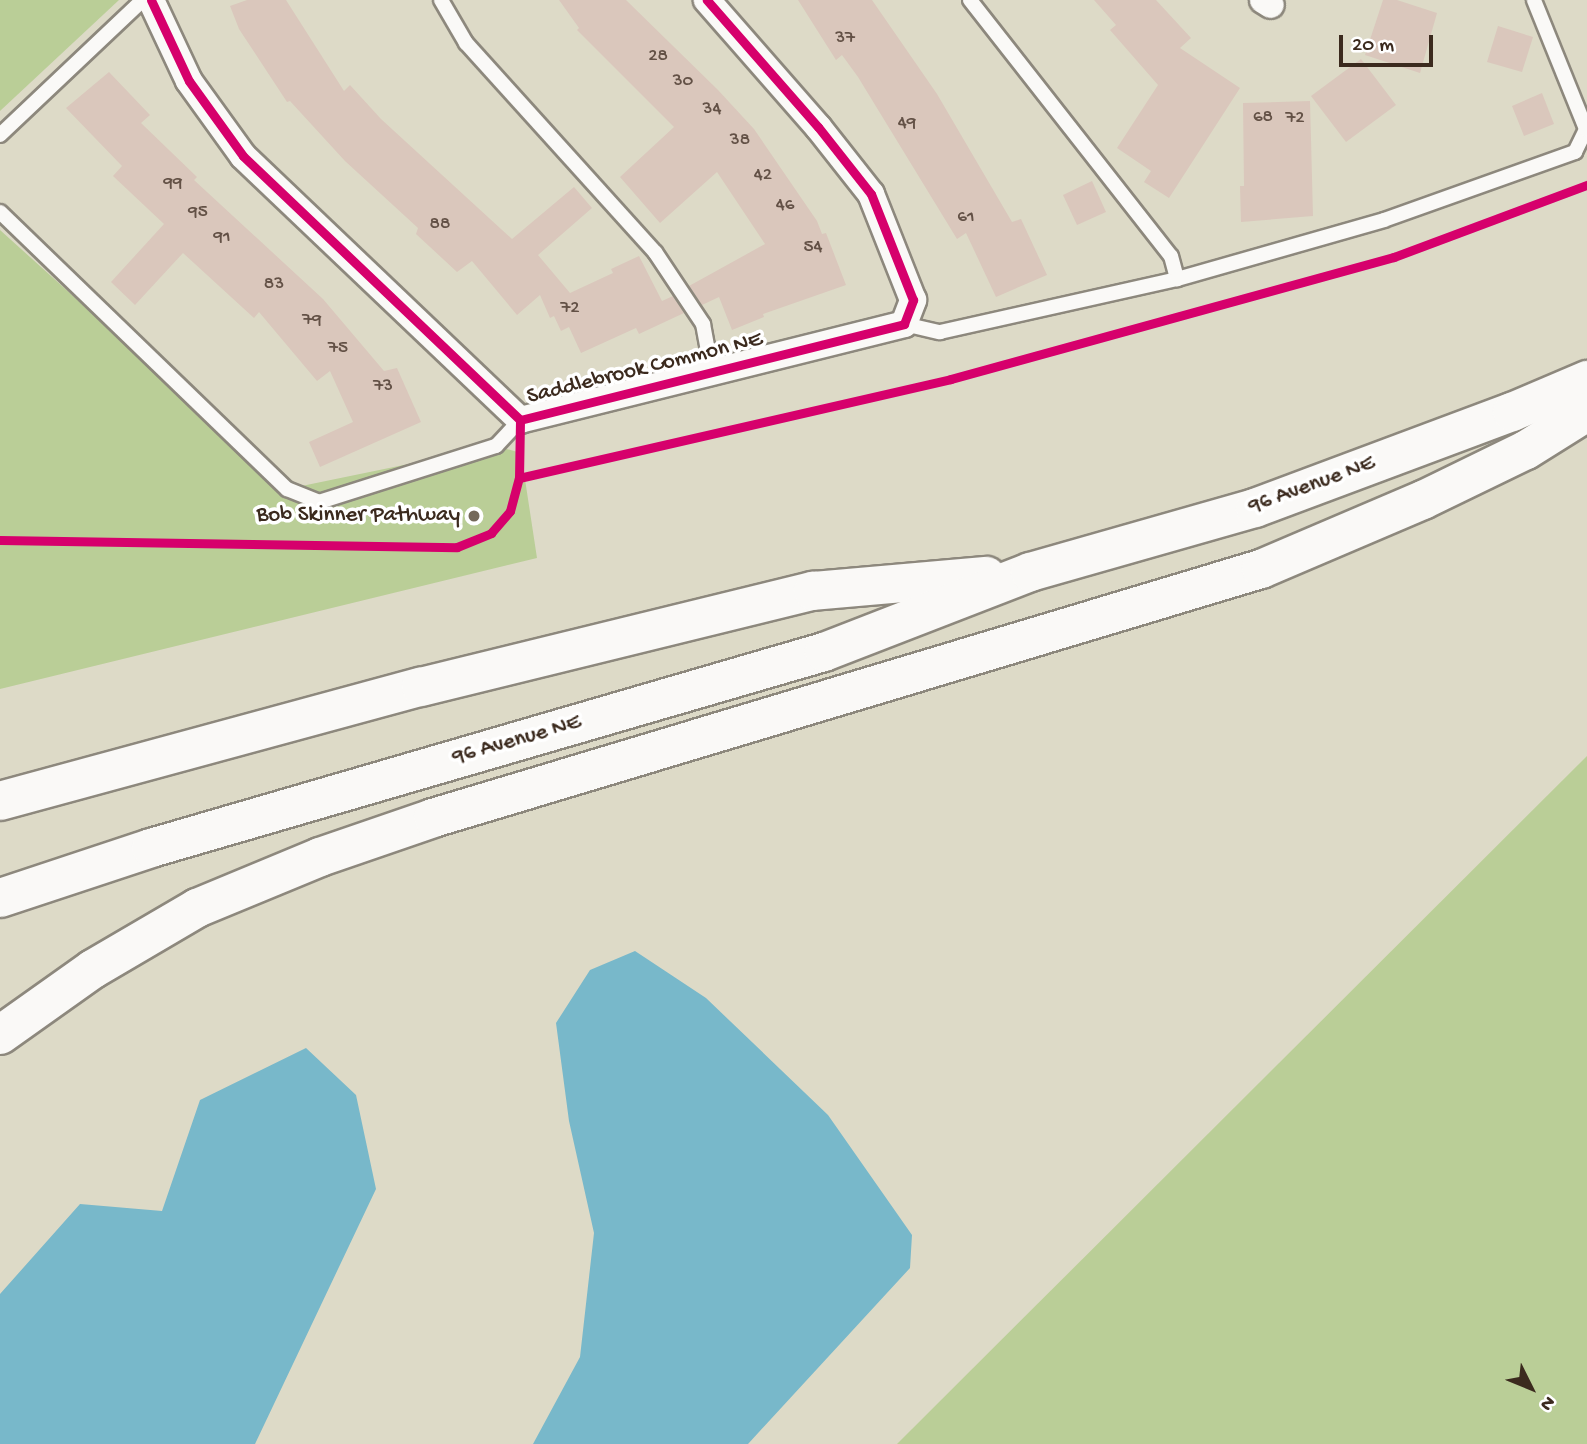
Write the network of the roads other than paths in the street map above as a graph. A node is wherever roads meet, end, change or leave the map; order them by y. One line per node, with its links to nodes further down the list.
1 (143, 0): 7 (lane)
2 (151, 0): 14 (street, Saddlebrook Common NE)
3 (441, 0): 11 (lane)
4 (707, 0): 10 (street)
5 (970, 0): 9 (lane)
6 (1534, 0): 9 (lane)
7 (0, 135)
8 (0, 212): 14 (lane)
9 (1177, 279): 10 (lane)
10 (904, 324): 11 (street, Saddlebrook Common NE)
11 (712, 372): 14 (street, Saddlebrook Common NE)
12 (1587, 380): 15 (main road, 96 Avenue NE)
13 (1587, 412): 18 (main road)
14 (520, 420)
15 (1030, 572): 16 (main road, 96 Avenue NE); 17 (main road, 96 Avenue NE)
16 (0, 801)
17 (0, 898)
18 (0, 1035)

